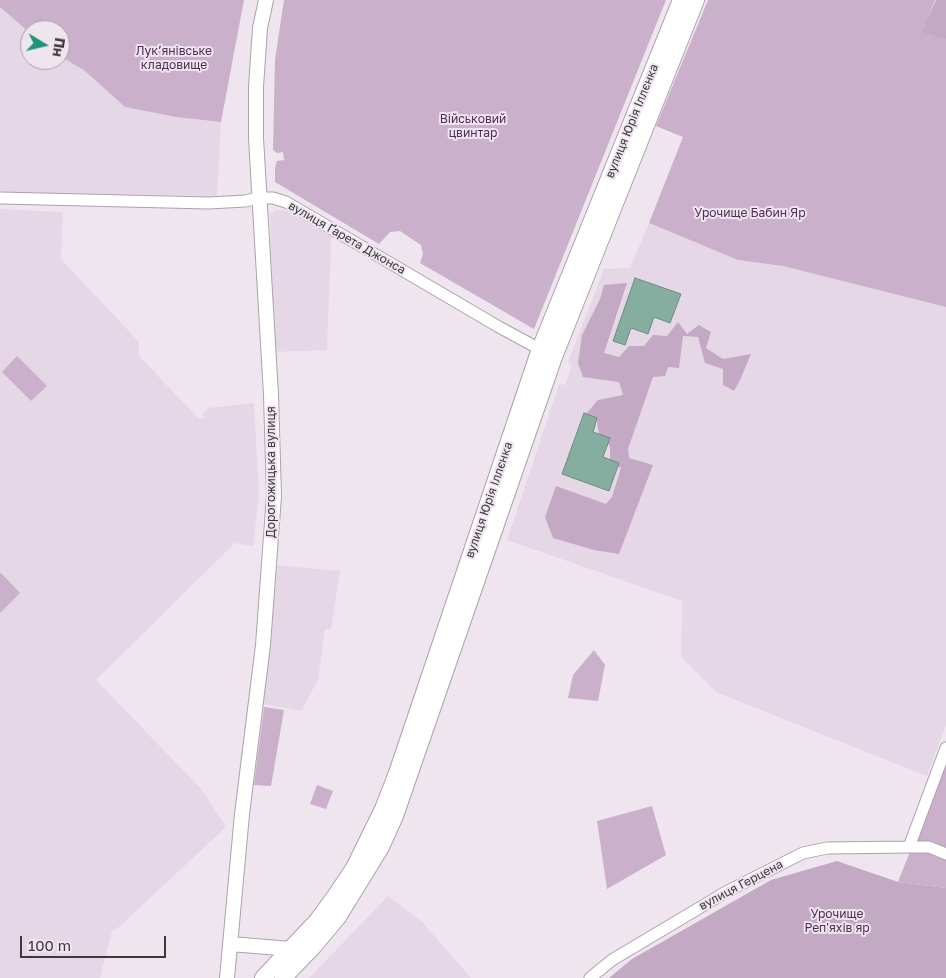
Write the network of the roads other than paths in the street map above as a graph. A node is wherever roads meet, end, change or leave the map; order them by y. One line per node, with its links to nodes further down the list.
1 (266, 0): 5 (street, Дорогожицька вулиця)
2 (681, 0): 6 (main road, вулиця Юрія Іллєнка)
3 (696, 0): 6 (main road, вулиця Юрія Іллєнка)
4 (0, 198): 5 (street, вулиця Ґарета Джонса)
5 (259, 198): 6 (street, вулиця Ґарета Джонса); 10 (street, Дорогожицька вулиця)
6 (547, 353): 11 (main road, вулиця Юрія Іллєнка)
7 (946, 748): 8 (street)
8 (909, 847): 9 (street, вулиця Герцена); 15 (street, вулиця Герцена)
9 (946, 854)
10 (231, 944): 11 (street); 12 (street, Дорогожицька вулиця)
11 (298, 952): 13 (main road, вулиця Юрія Іллєнка); 14 (main road, вулиця Юрія Іллєнка)
12 (227, 978)
13 (263, 978)
14 (282, 978)
15 (590, 978)

